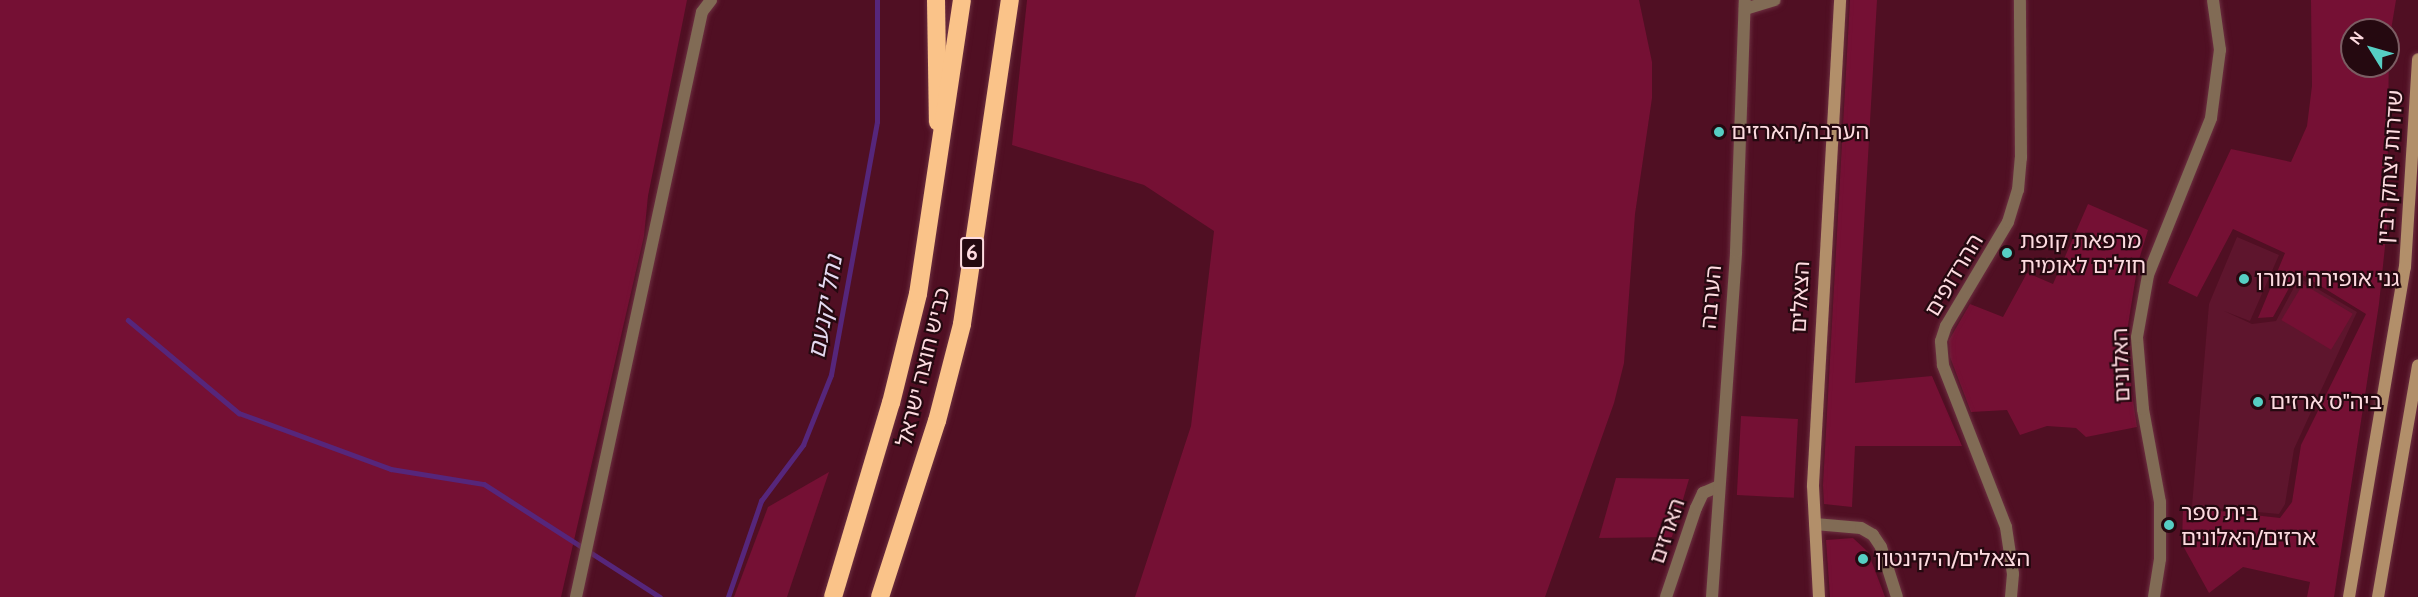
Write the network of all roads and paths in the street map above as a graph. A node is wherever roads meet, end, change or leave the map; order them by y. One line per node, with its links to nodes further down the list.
1 (711, 0): 15 (street)
2 (936, 0): 11 (highway)
3 (963, 0): 11 (highway, כביש חוצה ישראל / 6)
4 (1010, 0): 17 (highway, כביש חוצה ישראל / 6)
5 (1775, 0): 9 (street)
6 (1840, 0): 14 (main road, הצאלים)
7 (2020, 0): 22 (street, ההרדופים)
8 (2213, 0): 23 (street, האלונים)
9 (1745, 4): 13 (street, הערבה)
10 (2418, 59): 24 (main road, שדרות יצחק רבין)
11 (939, 175): 16 (highway, כביש חוצה ישראל / 6)
12 (2418, 365): 25 (main road)
13 (1717, 488): 18 (street, הארזים); 19 (street, הערבה)
14 (1815, 524): 20 (main road, הצאלים); 21 (street)
15 (576, 597)
16 (833, 597)
17 (880, 597)
18 (1666, 597)
19 (1712, 597)
20 (1819, 597)
21 (1897, 597)
22 (2011, 597)
23 (2154, 597)
24 (2349, 597)
25 (2378, 597)

